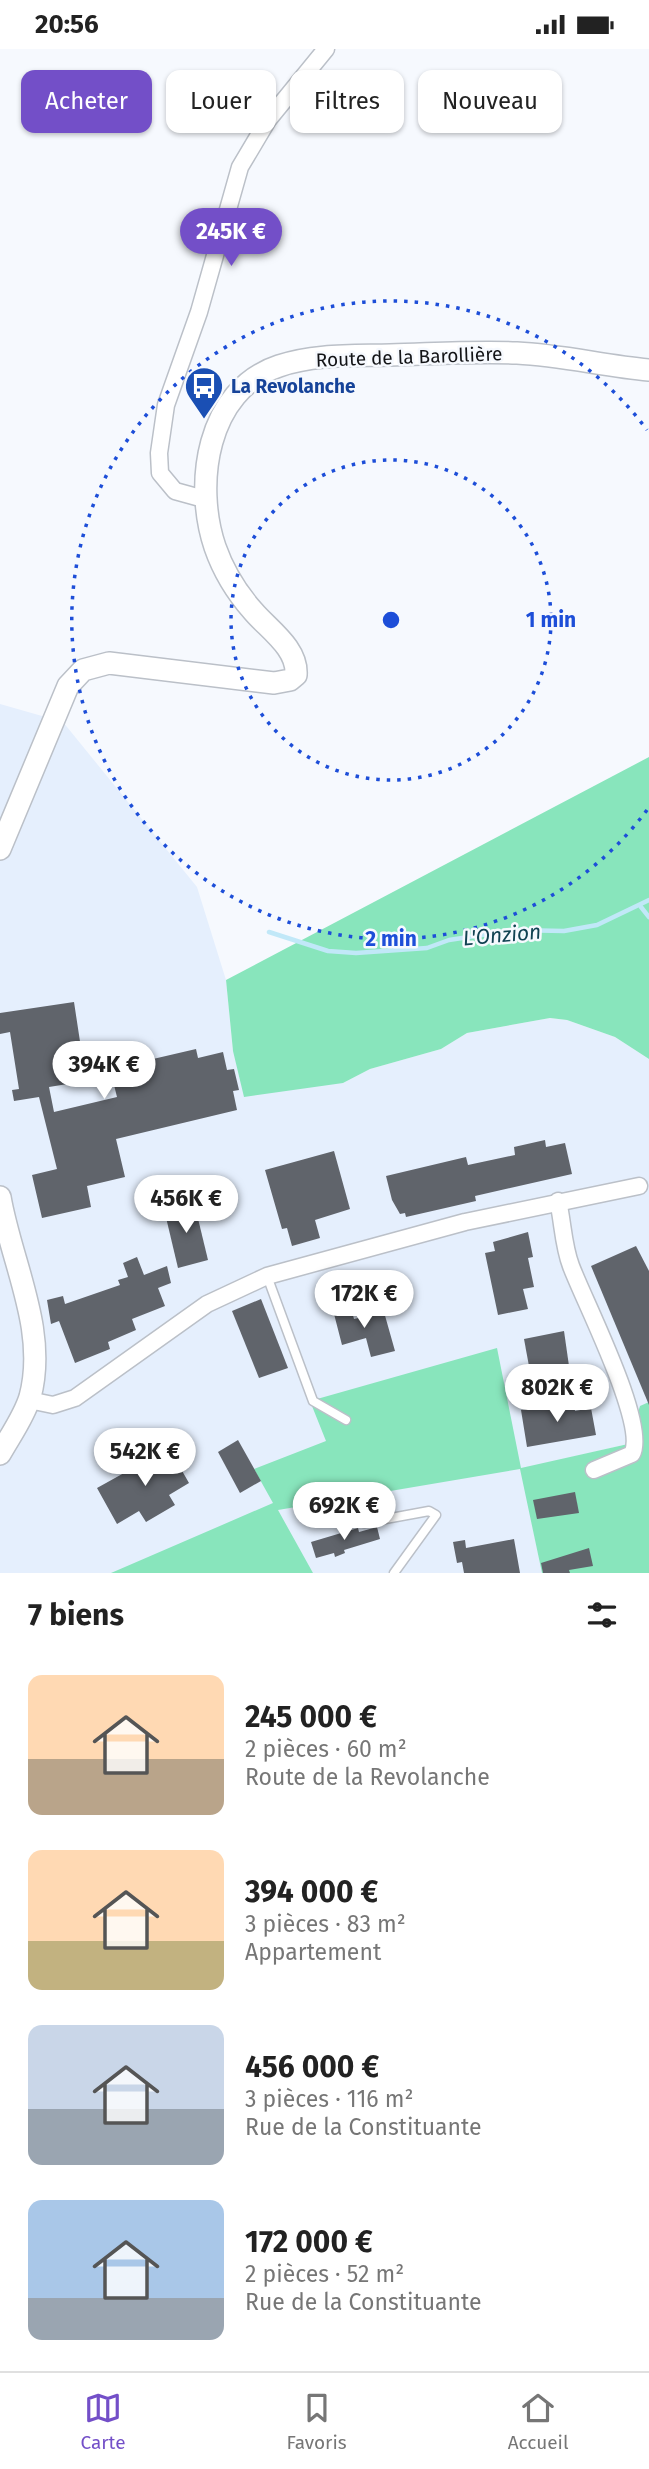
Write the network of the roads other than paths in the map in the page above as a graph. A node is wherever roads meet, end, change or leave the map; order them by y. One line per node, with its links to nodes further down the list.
1 (326, 49): 3 (street)
2 (649, 370): 3 (main road, Route de la Barollière)
3 (204, 499): 4 (main road, Route de la Barollière)
4 (0, 849)
5 (639, 1185): 7 (street)
6 (0, 1197): 9 (main road)
7 (558, 1202): 8 (street); 12 (street)
8 (267, 1276): 9 (street); 10 (lane)
9 (29, 1400): 11 (main road)
10 (346, 1420)
11 (0, 1454)
12 (594, 1470)
13 (364, 1523): 14 (lane)
14 (394, 1573)

